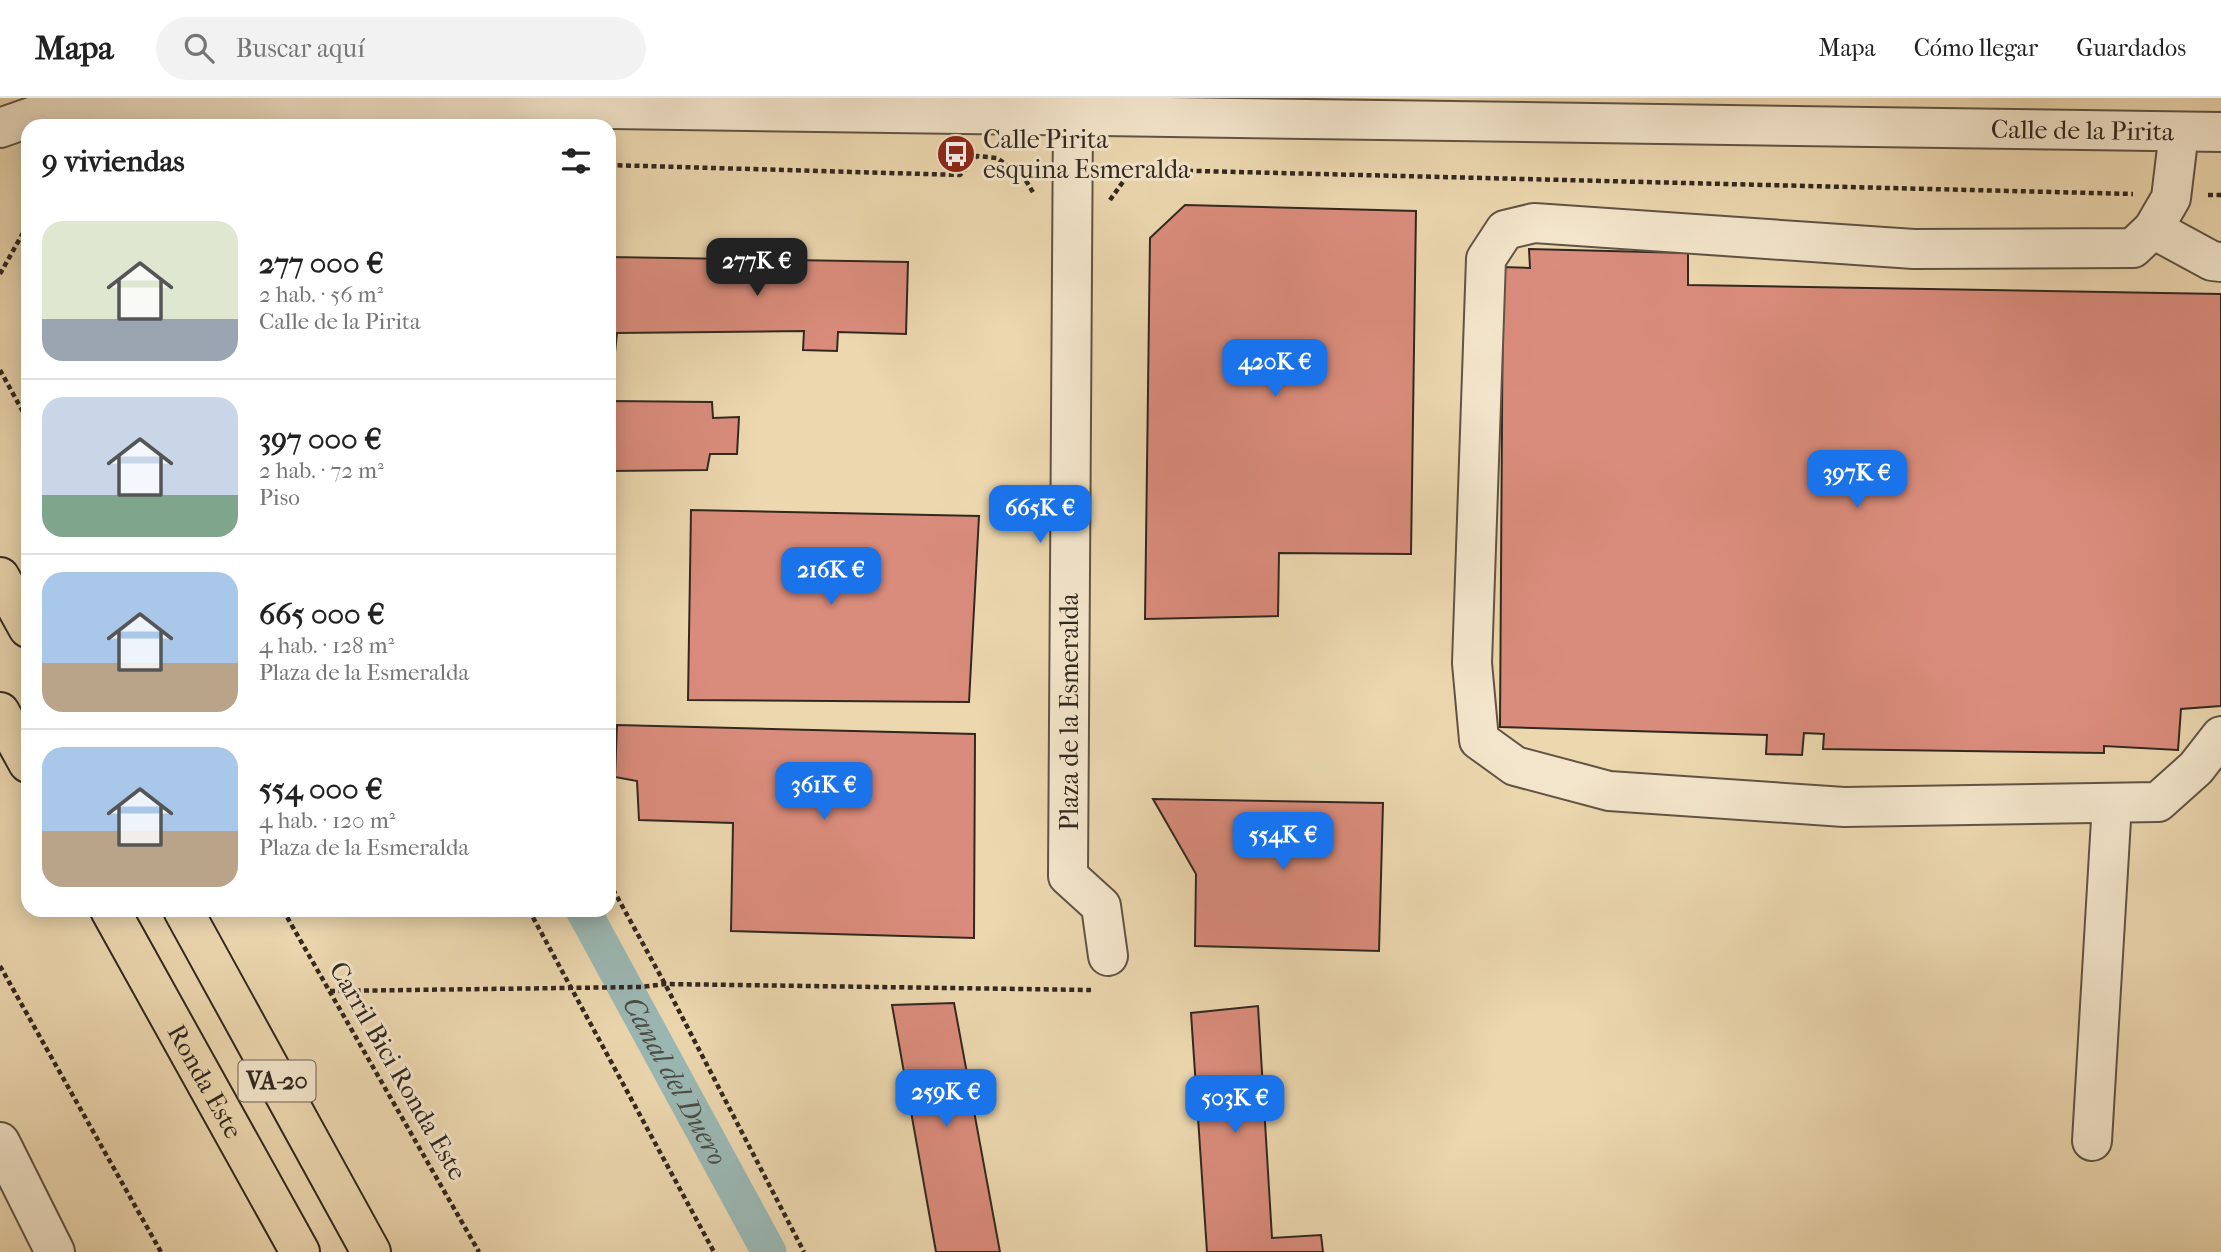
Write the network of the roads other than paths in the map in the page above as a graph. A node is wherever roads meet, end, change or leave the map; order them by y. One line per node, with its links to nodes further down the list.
1 (335, 102): 3 (street, Calle de la Pirita); 6 (street, Calle de la Pirita)
2 (43, 103): 3 (street, Calle de la Pirita); 7 (street, Calle de la Pirita)
3 (98, 103)
4 (1166, 108): 5 (street, Calle de la Pirita); 6 (street, Calle de la Pirita)
5 (1404, 108): 8 (street, Calle de la Pirita)
6 (1073, 116): 20 (street, Plaza de la Esmeralda)
7 (2, 131)
8 (2179, 132): 9 (street, Calle de la Pirita); 10 (street)
9 (2221, 132)
10 (2153, 229): 11 (street); 17 (street)
11 (2221, 262)
12 (0, 577): 13 (highway)
13 (21, 615)
14 (0, 712): 16 (highway)
15 (2221, 736): 17 (street)
16 (21, 750)
17 (2112, 803): 21 (street)
18 (114, 917): 24 (highway, Ronda Este / VA-20)
19 (187, 917): 25 (highway, VA-20)
20 (1108, 956)
21 (2092, 1141)
22 (0, 1142): 23 (street)
23 (55, 1252)
24 (300, 1252)
25 (371, 1252)

